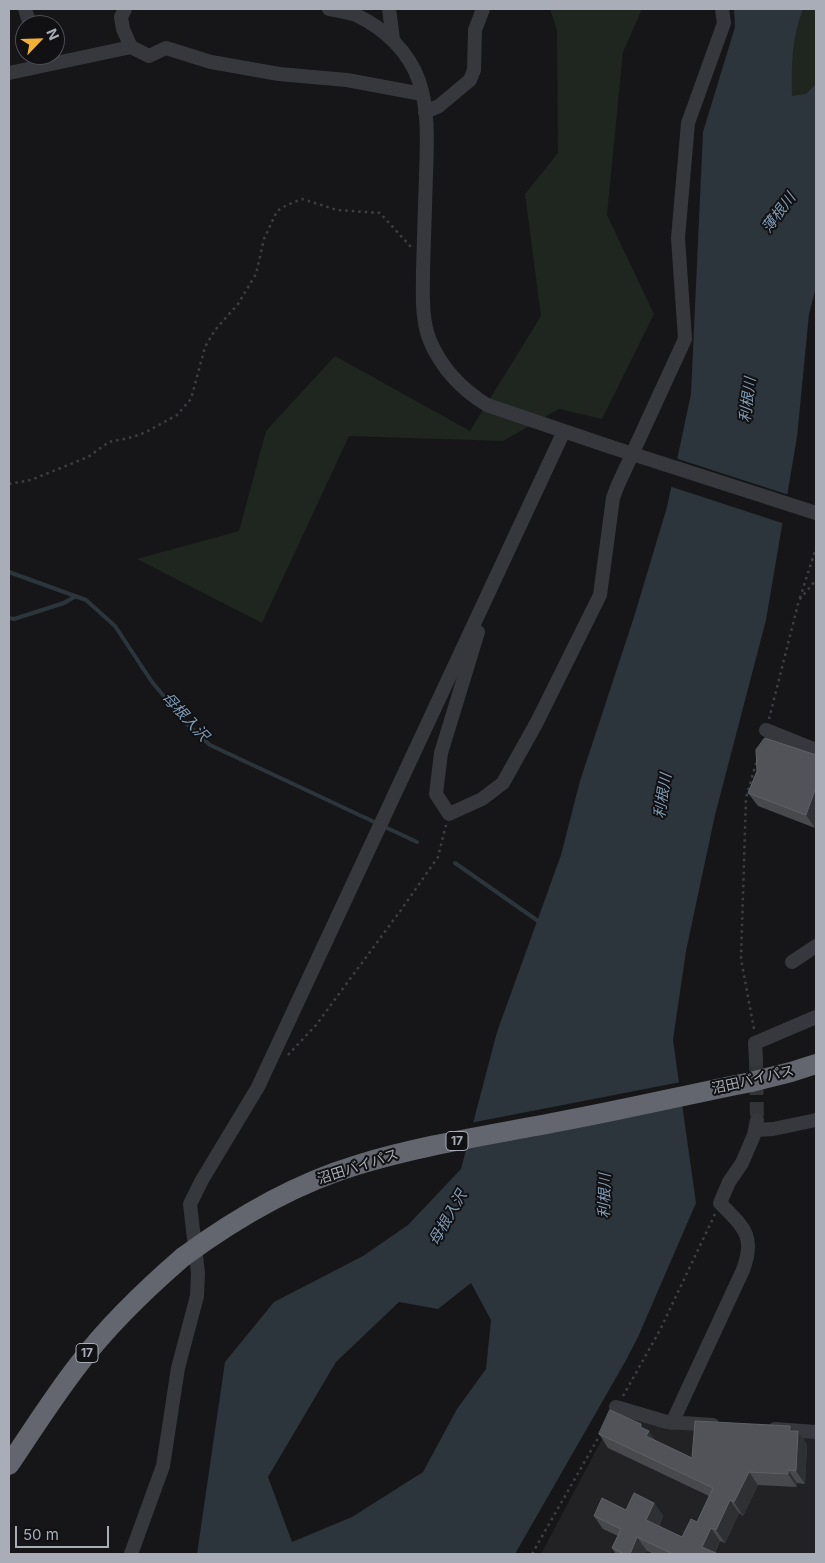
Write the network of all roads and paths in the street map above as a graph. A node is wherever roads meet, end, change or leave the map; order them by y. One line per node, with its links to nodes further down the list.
1 (125, 9): 7 (street)
2 (329, 9): 6 (street)
3 (389, 9): 6 (street)
4 (483, 9): 12 (street)
5 (722, 9): 24 (street)
6 (393, 39): 11 (street)
7 (131, 47): 8 (street); 11 (street)
8 (65, 57)
9 (31, 65): 10 (street)
10 (9, 73)
11 (422, 94): 12 (street)
12 (426, 112): 13 (street)
13 (424, 261): 14 (street); 15 (path)
14 (564, 431): 16 (street, bridge); 19 (street)
15 (9, 484)
16 (816, 512)
17 (816, 548): 20 (path)
18 (816, 580): 20 (path)
19 (489, 592): 24 (street); 41 (street)
20 (799, 600): 21 (path)
21 (766, 730): 22 (street)
22 (816, 750)
23 (758, 756): 28 (path)
24 (449, 814): 29 (path)
25 (816, 946): 26 (street)
26 (792, 962)
27 (816, 1017): 28 (street)
28 (755, 1043): 30 (street)
29 (284, 1059)
30 (756, 1060)
31 (816, 1064): 40 (highway, 沼田バイパス / 17, bridge)
32 (816, 1120): 33 (street)
33 (720, 1203): 34 (path); 35 (street)
34 (616, 1407): 35 (street)
35 (672, 1422): 36 (street)
36 (730, 1426)
37 (759, 1428): 38 (street)
38 (816, 1432)
39 (602, 1433): 42 (path)
40 (9, 1464)
41 (131, 1554)
42 (532, 1554)

